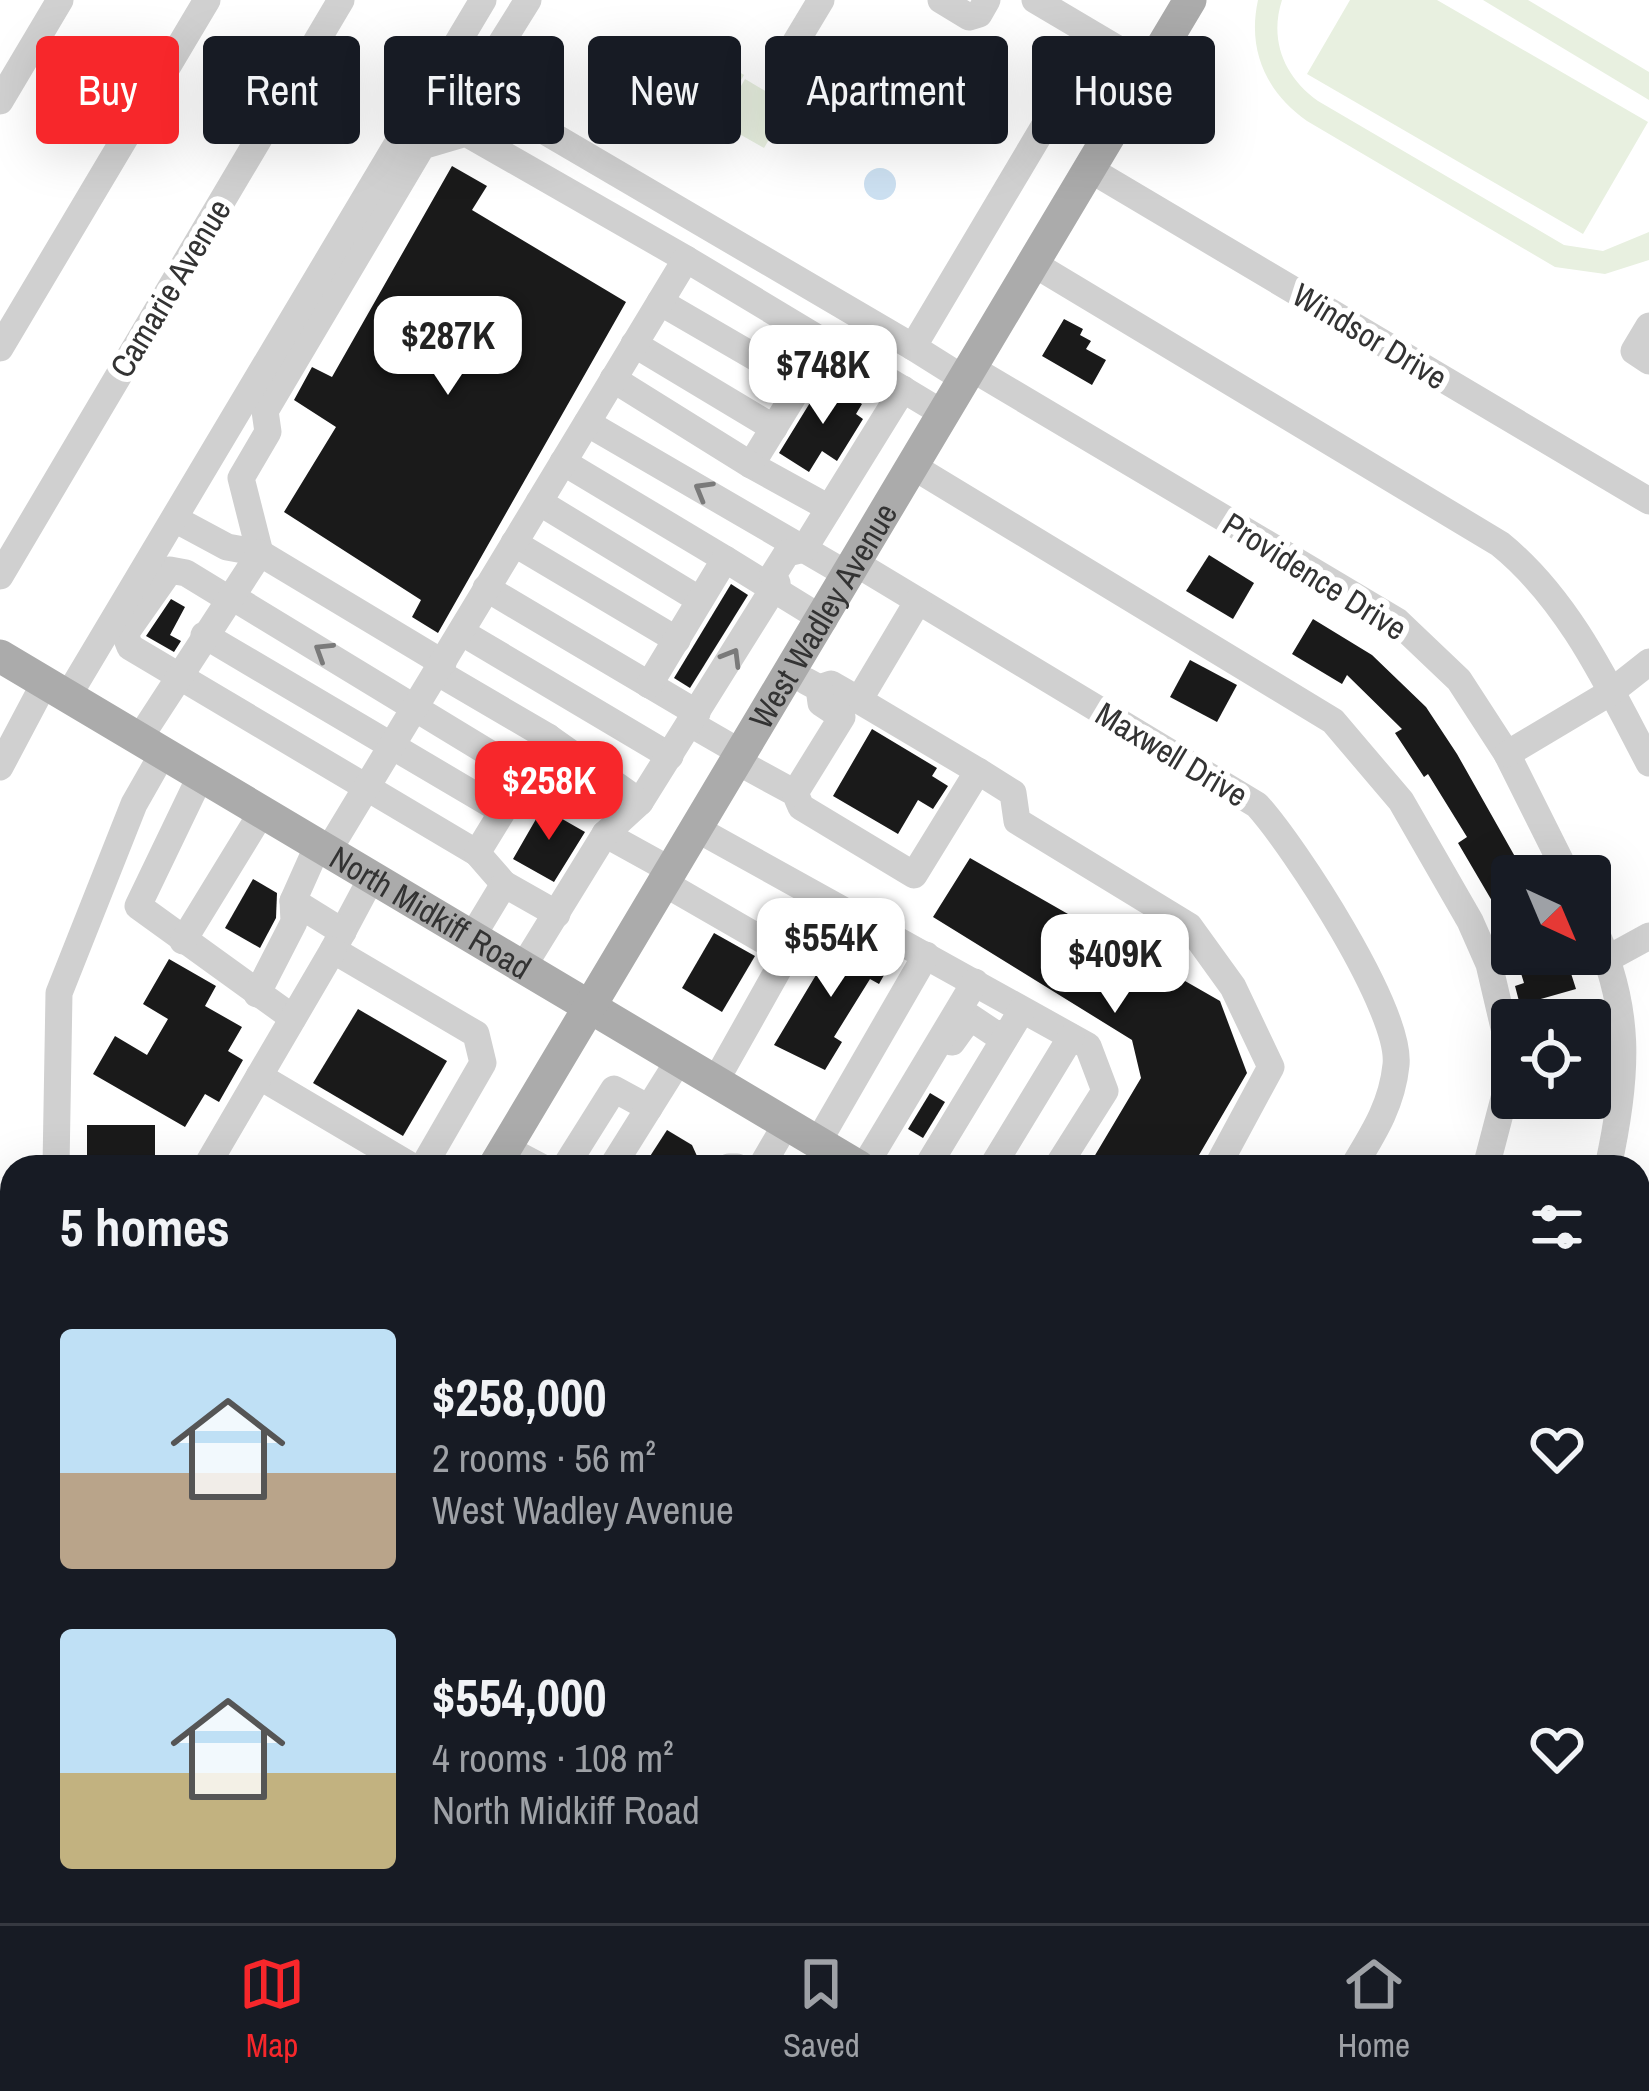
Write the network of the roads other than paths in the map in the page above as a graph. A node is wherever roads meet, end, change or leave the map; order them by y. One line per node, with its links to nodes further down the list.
1 (60, 0): 15 (street)
2 (207, 0): 29 (street)
3 (341, 0): 50 (street, Camarie Avenue)
4 (483, 0): 11 (street)
5 (528, 0): 28 (street, Providence Drive)
6 (821, 0): 12 (street)
7 (940, 0): 8 (street)
8 (987, 0)
9 (1190, 0): 14 (main road, West Wadley Avenue)
10 (1039, 1): 13 (street)
11 (462, 36)
12 (799, 36)
13 (1097, 36)
14 (1169, 36)
15 (0, 101)
16 (398, 144): 44 (street)
17 (426, 144): 47 (street)
18 (490, 144): 22 (street)
19 (1034, 144): 28 (street)
20 (1106, 144): 21 (main road, West Wadley Avenue)
21 (1091, 170): 23 (main road, West Wadley Avenue); 41 (street, Windsor Drive)
22 (686, 260): 24 (street); 27 (street)
23 (1034, 264): 31 (main road, West Wadley Avenue); 67 (street)
24 (660, 302): 26 (street); 33 (street)
25 (1649, 326): 30 (street)
26 (634, 344): 32 (street); 37 (street)
27 (826, 344): 33 (street); 34 (street)
28 (913, 347): 31 (street, Providence Drive)
29 (0, 348)
30 (1649, 361)
31 (968, 373): 35 (main road, West Wadley Avenue); 74 (street, Providence Drive)
32 (613, 380): 36 (street); 39 (street)
33 (801, 384): 37 (street)
34 (903, 389): 35 (street); 43 (street)
35 (944, 414): 40 (main road, West Wadley Avenue)
36 (586, 423): 38 (street); 46 (street, Maxwell Drive, one-way to 36)
37 (774, 428): 39 (street)
38 (563, 462): 42 (street); 48 (street)
39 (751, 465): 43 (street)
40 (914, 467): 49 (main road, West Wadley Avenue); 107 (street)
41 (1649, 501)
42 (539, 502): 45 (street); 54 (street)
43 (829, 508): 46 (street)
44 (175, 519): 47 (street); 66 (street)
45 (514, 543): 51 (street); 59 (street)
46 (804, 549): 49 (street, Maxwell Drive); 52 (street)
47 (260, 553): 53 (street); 62 (street)
48 (725, 559): 52 (street); 54 (street)
49 (854, 570): 55 (street, Maxwell Drive); 56 (main road, West Wadley Avenue)
50 (0, 576)
51 (486, 588): 57 (street); 65 (street)
52 (773, 590): 56 (street); 70 (street, one-way to 52)
53 (228, 597): 58 (street); 63 (street); 69 (street, one-way to 53)
54 (700, 600): 59 (street)
55 (918, 601): 68 (street); 135 (street, Maxwell Drive)
56 (824, 620): 64 (main road, West Wadley Avenue)
57 (461, 632): 62 (street); 75 (street)
58 (204, 635): 63 (street); 73 (street)
59 (677, 640): 65 (street)
60 (0, 656): 66 (main road, North Midkiff Road)
61 (1649, 662): 67 (street)
62 (440, 668): 69 (street); 71 (street)
63 (179, 675): 72 (street); 82 (street)
64 (805, 681): 68 (street); 76 (main road, West Wadley Avenue); 83 (street)
65 (650, 685): 70 (street)
66 (57, 689): 72 (main road, North Midkiff Road); 78 (street)
67 (1611, 692): 74 (street); 77 (street)
68 (859, 700): 79 (street)
69 (416, 708): 73 (street); 81 (street)
70 (694, 718): 75 (street); 76 (street)
71 (548, 737): 81 (street); 84 (street)
72 (151, 746): 80 (main road, North Midkiff Road); 121 (street)
73 (392, 746): 82 (street); 86 (street)
74 (1507, 754): 91 (street, Providence Drive)
75 (670, 756): 84 (street)
76 (740, 758): 83 (street); 87 (main road, West Wadley Avenue)
77 (1649, 763)
78 (0, 766)
79 (978, 771): 83 (street); 134 (street)
80 (200, 775): 85 (main road, North Midkiff Road); 99 (street)
81 (525, 775): 86 (street)
82 (367, 787): 89 (street); 90 (street)
83 (795, 793)
84 (640, 802): 88 (street)
85 (262, 812): 89 (main road, North Midkiff Road); 99 (street)
86 (502, 812): 90 (street)
87 (698, 829): 93 (main road, West Wadley Avenue); 101 (street)
88 (605, 834): 93 (street); 96 (street)
89 (323, 848): 92 (main road, North Midkiff Road); 95 (street)
90 (477, 853): 94 (street)
91 (1558, 855)
92 (372, 877): 98 (main road, North Midkiff Road); 100 (street)
93 (668, 877): 108 (main road, West Wadley Avenue); 115 (street)
94 (504, 884): 96 (street); 98 (street)
95 (293, 901): 100 (street); 106 (street)
96 (557, 914): 104 (street)
97 (1649, 936): 102 (street)
98 (472, 937): 104 (main road, North Midkiff Road)
99 (183, 940): 106 (street)
100 (338, 941): 110 (street); 124 (street)
101 (926, 955): 105 (street); 120 (street)
102 (1611, 957)
103 (1611, 962): 137 (street)
104 (523, 968): 108 (main road, North Midkiff Road)
105 (975, 982): 109 (street); 119 (street)
106 (257, 994): 110 (street)
107 (1497, 999)
108 (589, 1008): 113 (main road, North Midkiff Road); 125 (main road, West Wadley Avenue)
109 (1022, 1010): 111 (street); 112 (street)
110 (293, 1018): 114 (street)
111 (1005, 1034): 119 (street); 131 (street)
112 (1071, 1037): 132 (street); 133 (street)
113 (679, 1060): 115 (main road, North Midkiff Road); 116 (street)
114 (260, 1076): 122 (street); 123 (street)
115 (716, 1082): 118 (main road, North Midkiff Road)
116 (649, 1108): 126 (street); 127 (street)
117 (1498, 1119): 136 (street)
118 (786, 1124): 120 (main road, North Midkiff Road); 128 (street)
119 (890, 1124): 130 (street)
120 (818, 1142): 129 (main road, North Midkiff Road)
121 (56, 1155)
122 (213, 1155)
123 (392, 1155)
124 (430, 1155)
125 (501, 1155)
126 (573, 1155)
127 (620, 1155)
128 (768, 1155)
129 (840, 1155)
130 (869, 1155)
131 (935, 1155)
132 (999, 1155)
133 (1064, 1155)
134 (1223, 1155)
135 (1360, 1155)
136 (1489, 1155)
137 (1611, 1155)

